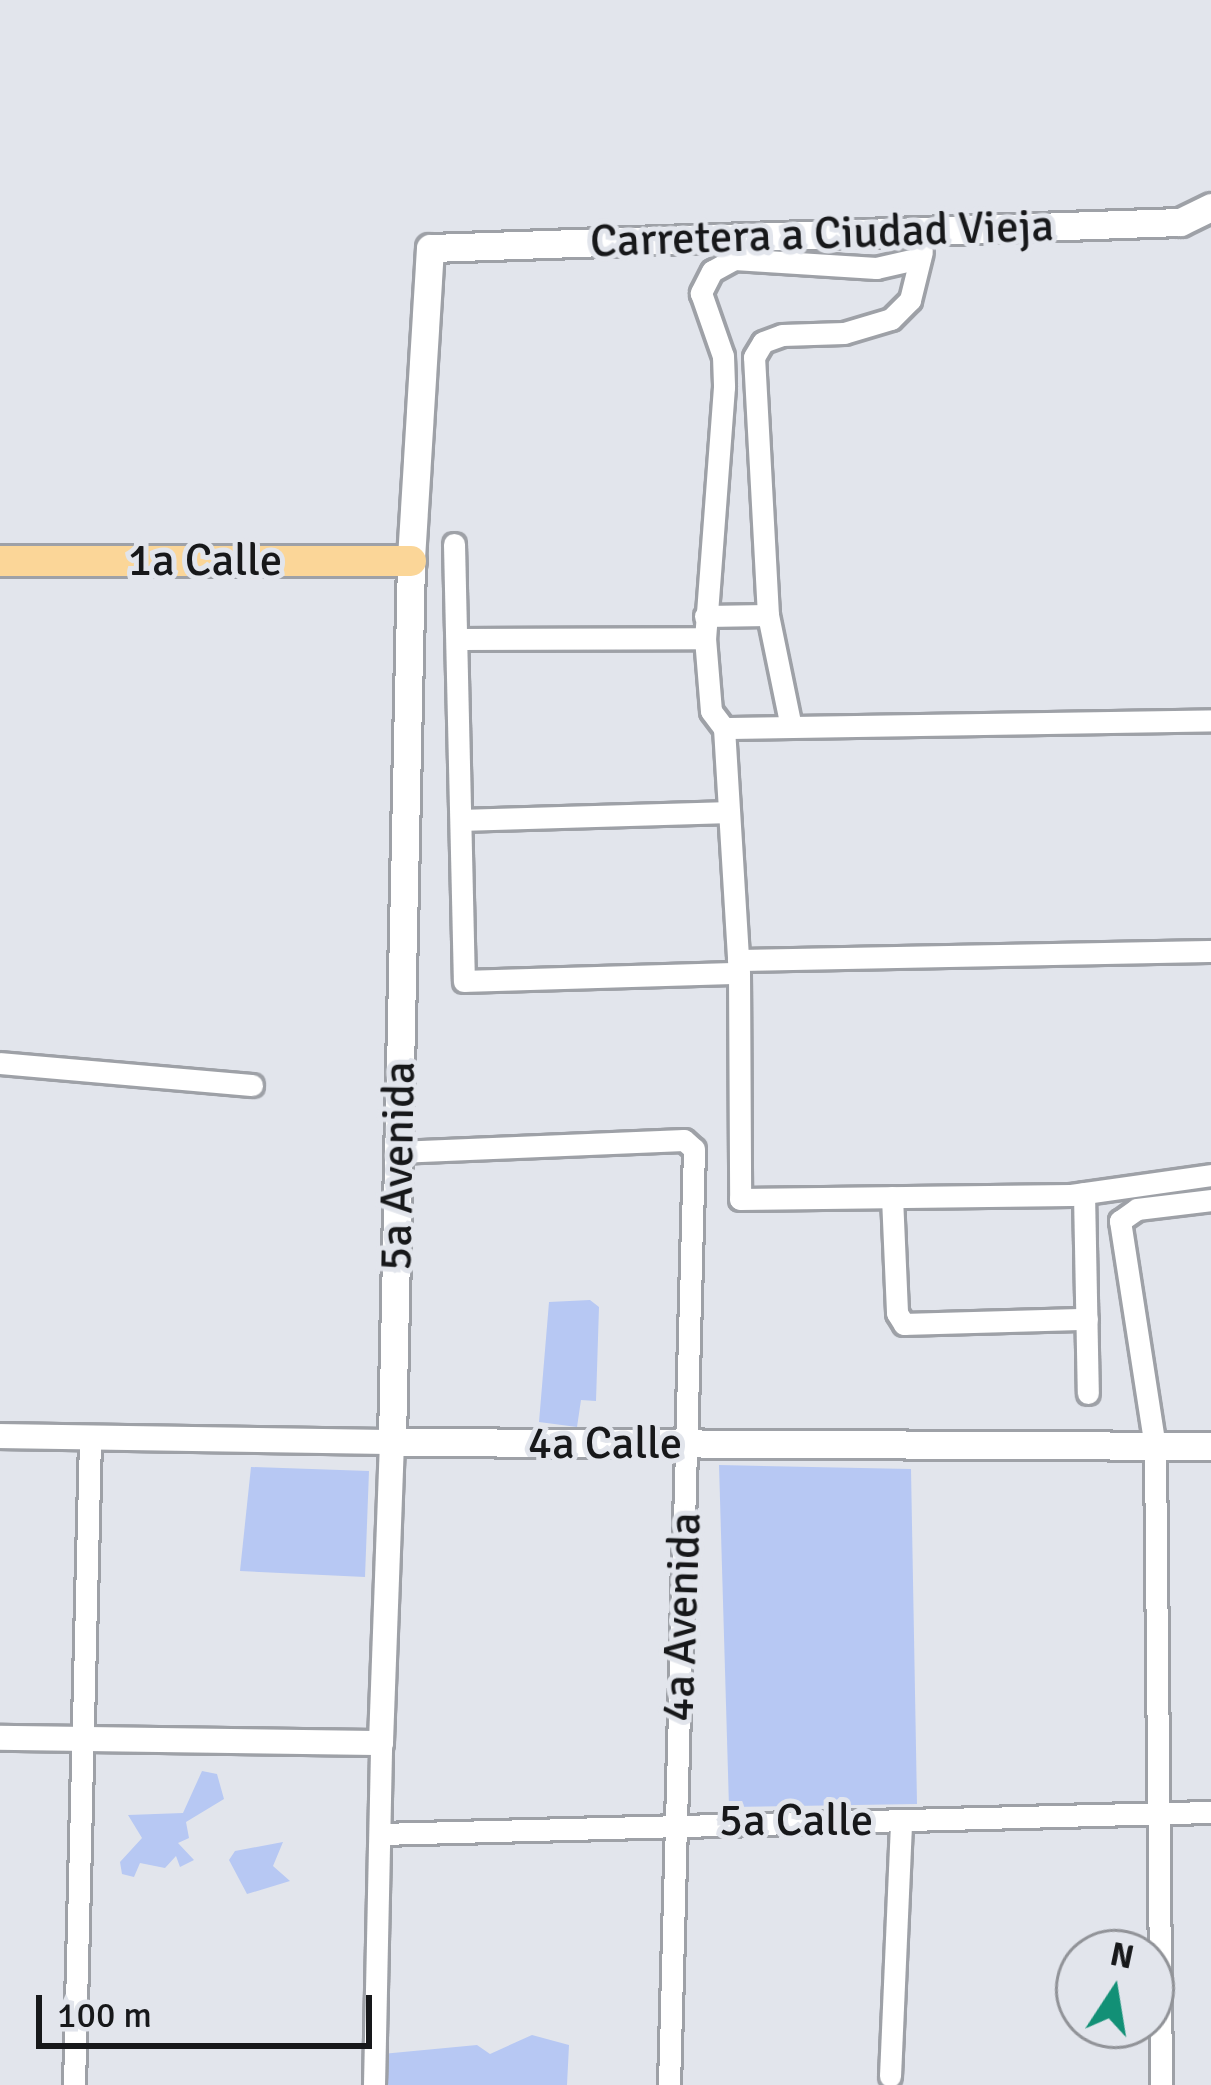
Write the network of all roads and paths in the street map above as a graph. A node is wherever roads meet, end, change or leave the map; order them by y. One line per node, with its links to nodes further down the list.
1 (1211, 207): 2 (main road, Carretera a Ciudad Vieja)
2 (923, 244): 3 (main road, Carretera a Ciudad Vieja); 7 (street); 8 (street)
3 (430, 248): 6 (main road, 5a Avenida)
4 (454, 544): 9 (street)
5 (0, 561): 6 (main road, 1a Calle)
6 (411, 561): 19 (main road, 5a Avenida)
7 (769, 614): 8 (street); 11 (street)
8 (705, 627): 9 (street); 12 (street)
9 (457, 639): 14 (street)
10 (1211, 720): 11 (street)
11 (791, 727): 12 (street)
12 (724, 728): 13 (street)
13 (729, 812): 14 (street); 16 (street)
14 (461, 820): 16 (street)
15 (1211, 951): 16 (street)
16 (739, 967): 22 (street)
17 (0, 1063): 18 (street)
18 (252, 1085)
19 (397, 1152): 28 (main road, 5a Avenida); 29 (street, 4a Avenida)
20 (1211, 1175): 21 (street)
21 (1084, 1192): 22 (street); 24 (street)
22 (892, 1197): 24 (street)
23 (1211, 1200): 31 (street)
24 (1087, 1319): 25 (street)
25 (1088, 1394)
26 (0, 1436): 27 (street, 4a Calle)
27 (90, 1439): 28 (street, 4a Calle); 33 (street)
28 (392, 1442): 29 (main road, 4a Calle); 34 (street, 5a Avenida)
29 (688, 1444): 31 (main road, 4a Calle); 38 (street, 4a Avenida)
30 (1211, 1446): 31 (main road, 4a Calle)
31 (1155, 1447): 36 (street)
32 (0, 1738): 33 (street)
33 (85, 1740): 34 (street); 41 (street)
34 (381, 1743): 39 (street, 5a Avenida)
35 (1211, 1812): 36 (street, 5a Calle)
36 (1156, 1814): 37 (street, 5a Calle); 44 (street)
37 (901, 1821): 38 (street, 5a Calle); 40 (street)
38 (675, 1822): 39 (street, 5a Calle); 43 (street, 4a Avenida)
39 (380, 1834): 42 (street, 5a Avenida)
40 (890, 2076)
41 (74, 2085)
42 (374, 2085)
43 (669, 2085)
44 (1161, 2085)

